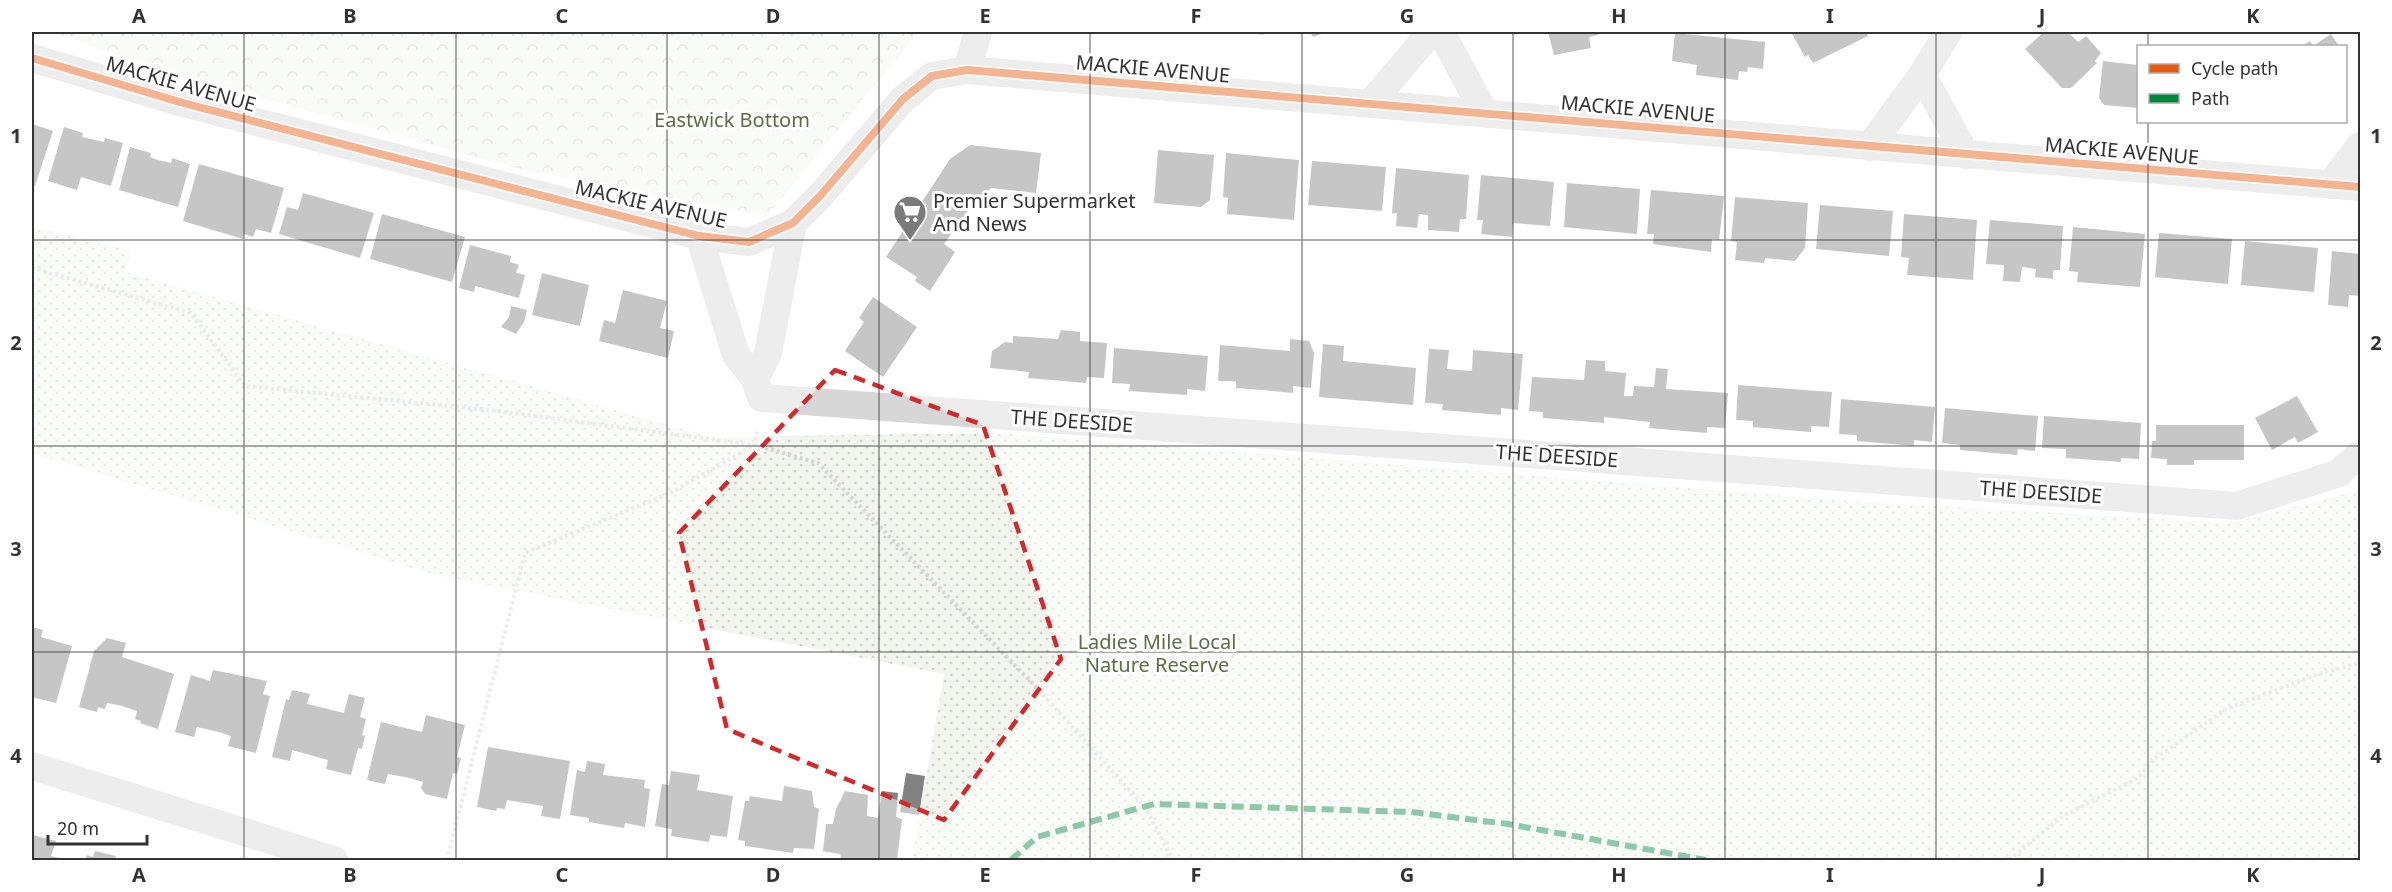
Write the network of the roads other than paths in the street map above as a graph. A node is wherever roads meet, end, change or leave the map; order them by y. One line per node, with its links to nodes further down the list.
1 (978, 32): 6 (street)
2 (1431, 32): 8 (street)
3 (1441, 32): 9 (street)
4 (1948, 32): 7 (street)
5 (32, 58): 16 (street, MACKIE AVENUE)
6 (967, 70): 8 (street, MACKIE AVENUE); 15 (street, MACKIE AVENUE)
7 (1922, 75): 11 (street); 12 (street)
8 (1370, 104): 9 (street, MACKIE AVENUE)
9 (1484, 112): 11 (street, MACKIE AVENUE)
10 (2361, 146): 13 (street)
11 (1869, 147): 12 (street, MACKIE AVENUE)
12 (1966, 155): 13 (street, MACKIE AVENUE)
13 (2330, 184): 14 (street, MACKIE AVENUE)
14 (2361, 187)
15 (793, 223): 16 (street, MACKIE AVENUE); 17 (street)
16 (699, 236): 17 (street, THE DEESIDE)
17 (755, 379): 18 (street, THE DEESIDE)
18 (2361, 454)
19 (32, 766): 20 (street)
20 (334, 861)

